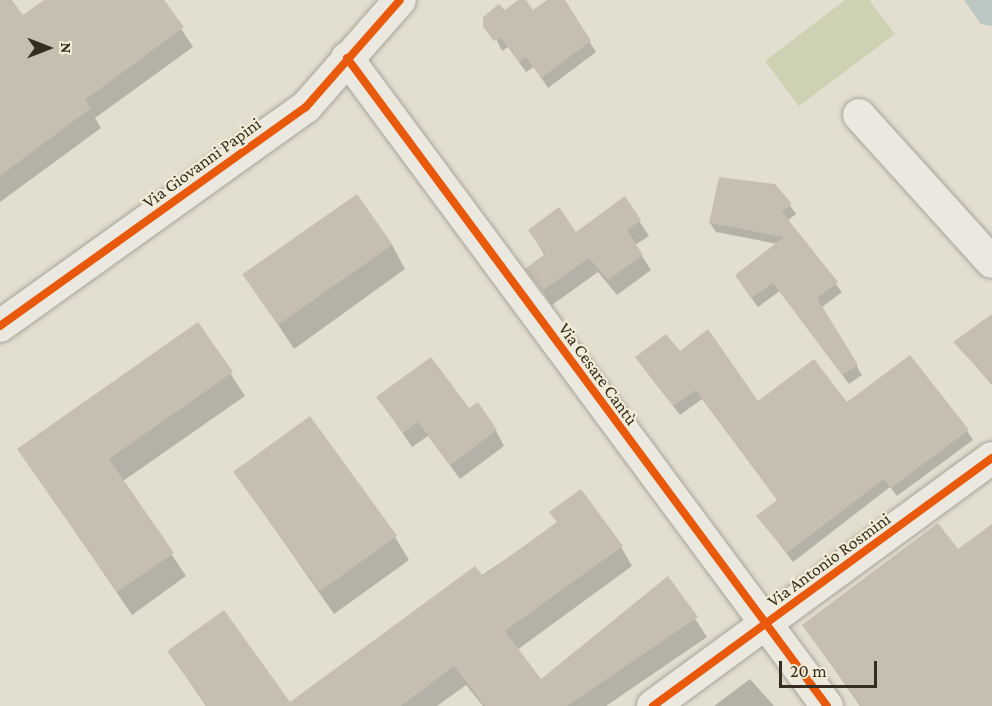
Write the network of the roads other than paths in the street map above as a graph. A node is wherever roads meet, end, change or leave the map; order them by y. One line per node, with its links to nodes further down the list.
1 (400, 0): 2 (street, Via Giovanni Papini)
2 (347, 58): 5 (street, Via Giovanni Papini); 7 (street, Via Cesare Cantù)
3 (859, 115): 4 (street)
4 (992, 262)
5 (0, 326)
6 (992, 458): 7 (street, Via Antonio Rosmini)
7 (765, 625): 8 (street, Via Antonio Rosmini); 9 (street, Via Cesare Cantù)
8 (653, 706)
9 (827, 706)

